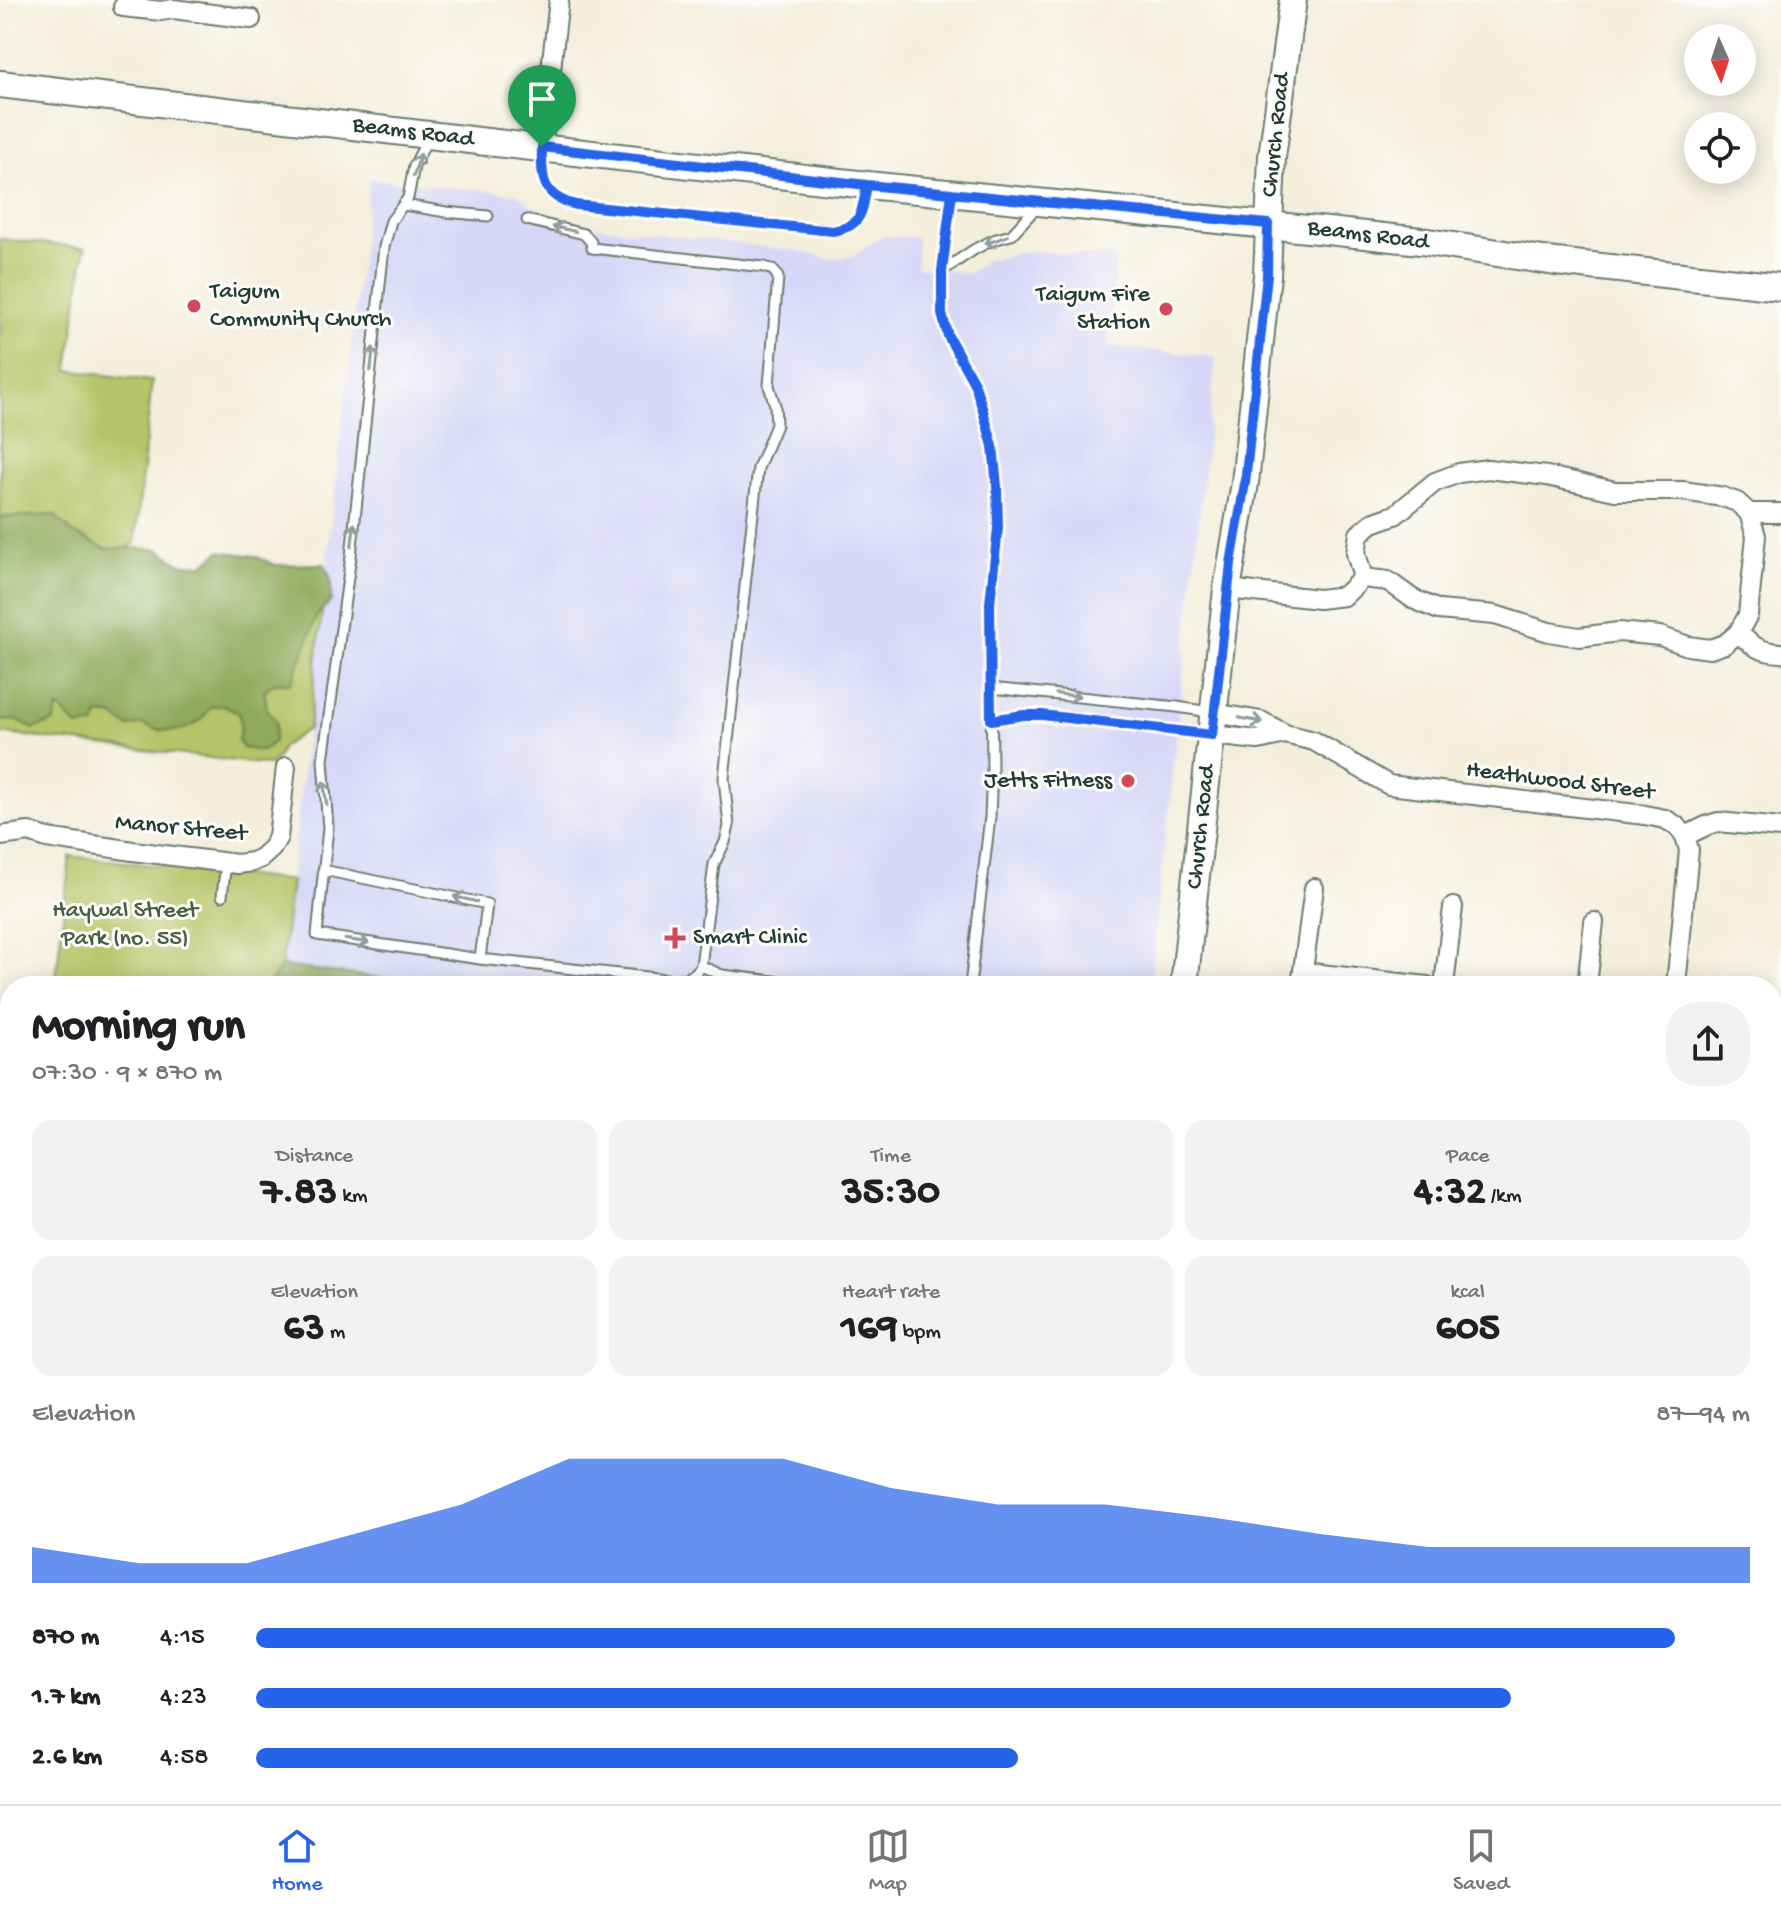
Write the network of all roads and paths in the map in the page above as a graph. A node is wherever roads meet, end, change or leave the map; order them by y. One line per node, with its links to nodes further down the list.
1 (559, 0): 8 (street)
2 (1293, 0): 15 (main road, Church Road)
3 (174, 4): 4 (street); 5 (street)
4 (123, 7)
5 (251, 19)
6 (0, 84): 7 (main road, Beams Road)
7 (430, 135): 8 (main road, Beams Road); 12 (lane, one-way to 7)
8 (542, 147): 9 (main road, Beams Road); 9 (lane)
9 (867, 185): 10 (main road, Beams Road)
10 (952, 193): 11 (main road, Beams Road); 16 (lane)
11 (1043, 201): 15 (main road, Beams Road); 16 (lane, one-way to 16)
12 (404, 205): 13 (lane); 32 (lane, one-way to 12)
13 (488, 216)
14 (527, 220): 38 (lane, one-way to 14)
15 (1268, 224): 17 (main road, Beams Road); 21 (main road, Church Road)
16 (942, 271): 24 (lane)
17 (1781, 287)
18 (1749, 513): 19 (street); 20 (street); 22 (street)
19 (1781, 513)
20 (1363, 578): 21 (street); 22 (street)
21 (1227, 589): 26 (main road, Church Road)
22 (1738, 633): 23 (street)
23 (1781, 653)
24 (991, 688): 25 (lane); 26 (lane, one-way to 26)
25 (991, 720): 26 (lane); 42 (lane)
26 (1213, 724): 30 (street, Heathwood Street); 43 (main road, Church Road)
27 (286, 767): 31 (street, Manor Street)
28 (1781, 828): 30 (street)
29 (0, 836): 31 (street, Manor Street)
30 (1685, 836): 47 (street)
31 (226, 863): 34 (lane)
32 (323, 870): 37 (lane, one-way to 32); 37 (lane, one-way to 37)
33 (1314, 888): 44 (street)
34 (222, 896)
35 (1453, 907): 45 (street)
36 (1594, 922): 46 (street)
37 (480, 959): 39 (lane)
38 (701, 966): 40 (lane); 41 (lane)
39 (638, 976)
40 (692, 976)
41 (731, 976)
42 (971, 976)
43 (1185, 976)
44 (1302, 976)
45 (1445, 976)
46 (1588, 976)
47 (1677, 976)

